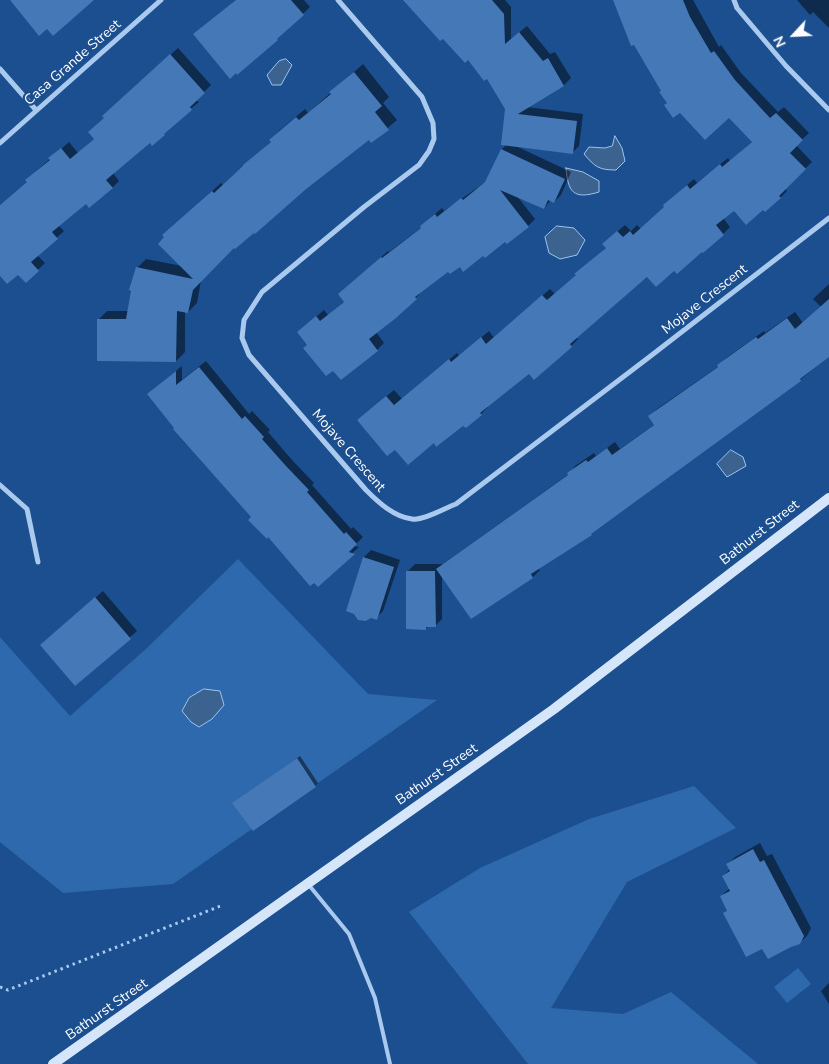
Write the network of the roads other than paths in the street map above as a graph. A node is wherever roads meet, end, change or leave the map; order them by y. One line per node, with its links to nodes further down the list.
1 (161, 0): 5 (street, Casa Grande Street)
2 (338, 0): 8 (street, Mojave Crescent)
3 (734, 0): 6 (street)
4 (0, 69): 5 (street)
5 (36, 110): 7 (street, Casa Grande Street)
6 (829, 110)
7 (0, 143)
8 (829, 218)
9 (0, 485): 11 (street)
10 (829, 498): 12 (main road, Bathurst Street)
11 (38, 562)
12 (308, 884): 13 (main road, Bathurst Street); 14 (lane)
13 (53, 1064)
14 (390, 1064)

